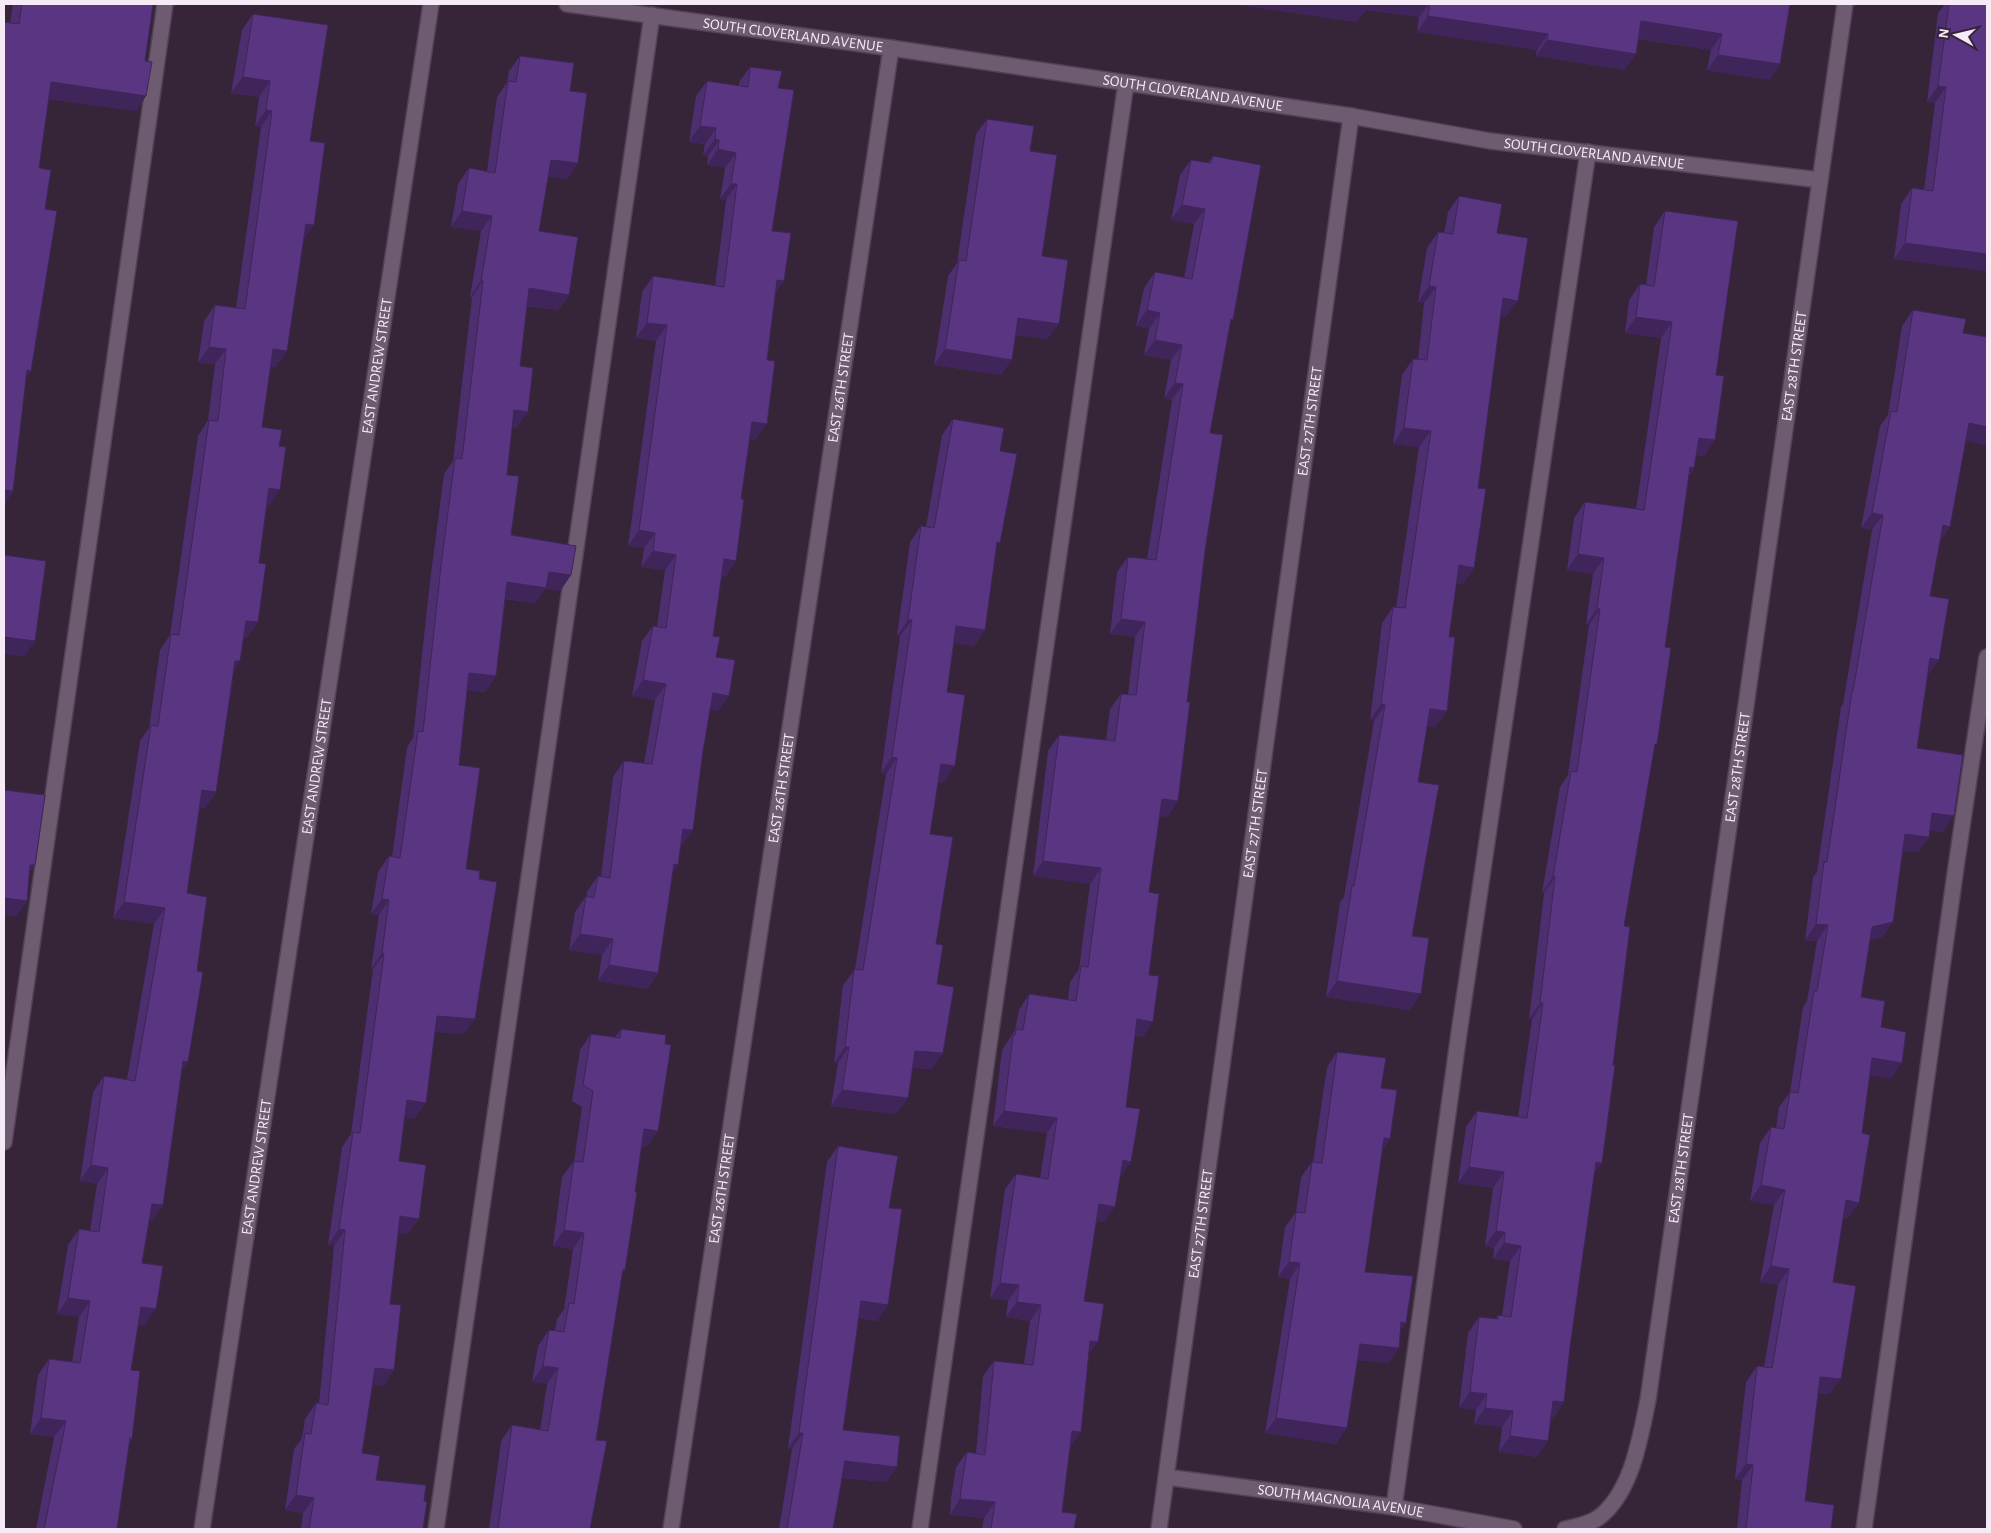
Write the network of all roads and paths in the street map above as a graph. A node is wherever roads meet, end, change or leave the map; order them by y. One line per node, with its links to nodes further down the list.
1 (165, 4): 12 (street)
2 (431, 4): 16 (street, EAST ANDREW STREET)
3 (567, 4): 5 (street, SOUTH CLOVERLAND AVENUE)
4 (1845, 4): 10 (street, EAST 28TH STREET)
5 (652, 16): 6 (street, SOUTH CLOVERLAND AVENUE); 17 (street)
6 (891, 48): 7 (street, SOUTH CLOVERLAND AVENUE); 18 (street, EAST 26TH STREET)
7 (1126, 83): 8 (street, SOUTH CLOVERLAND AVENUE); 19 (street)
8 (1351, 116): 9 (street, SOUTH CLOVERLAND AVENUE); 13 (street, EAST 27TH STREET)
9 (1588, 152): 10 (street, SOUTH CLOVERLAND AVENUE); 14 (street)
10 (1820, 180): 15 (street, EAST 28TH STREET)
11 (1987, 657): 23 (street)
12 (4, 1142)
13 (1166, 1477): 14 (street, SOUTH MAGNOLIA AVENUE); 20 (street, EAST 27TH STREET)
14 (1394, 1508): 21 (street, SOUTH MAGNOLIA AVENUE)
15 (1601, 1524): 22 (street)
16 (202, 1529)
17 (436, 1529)
18 (671, 1529)
19 (920, 1529)
20 (1159, 1529)
21 (1514, 1529)
22 (1565, 1529)
23 (1864, 1529)

